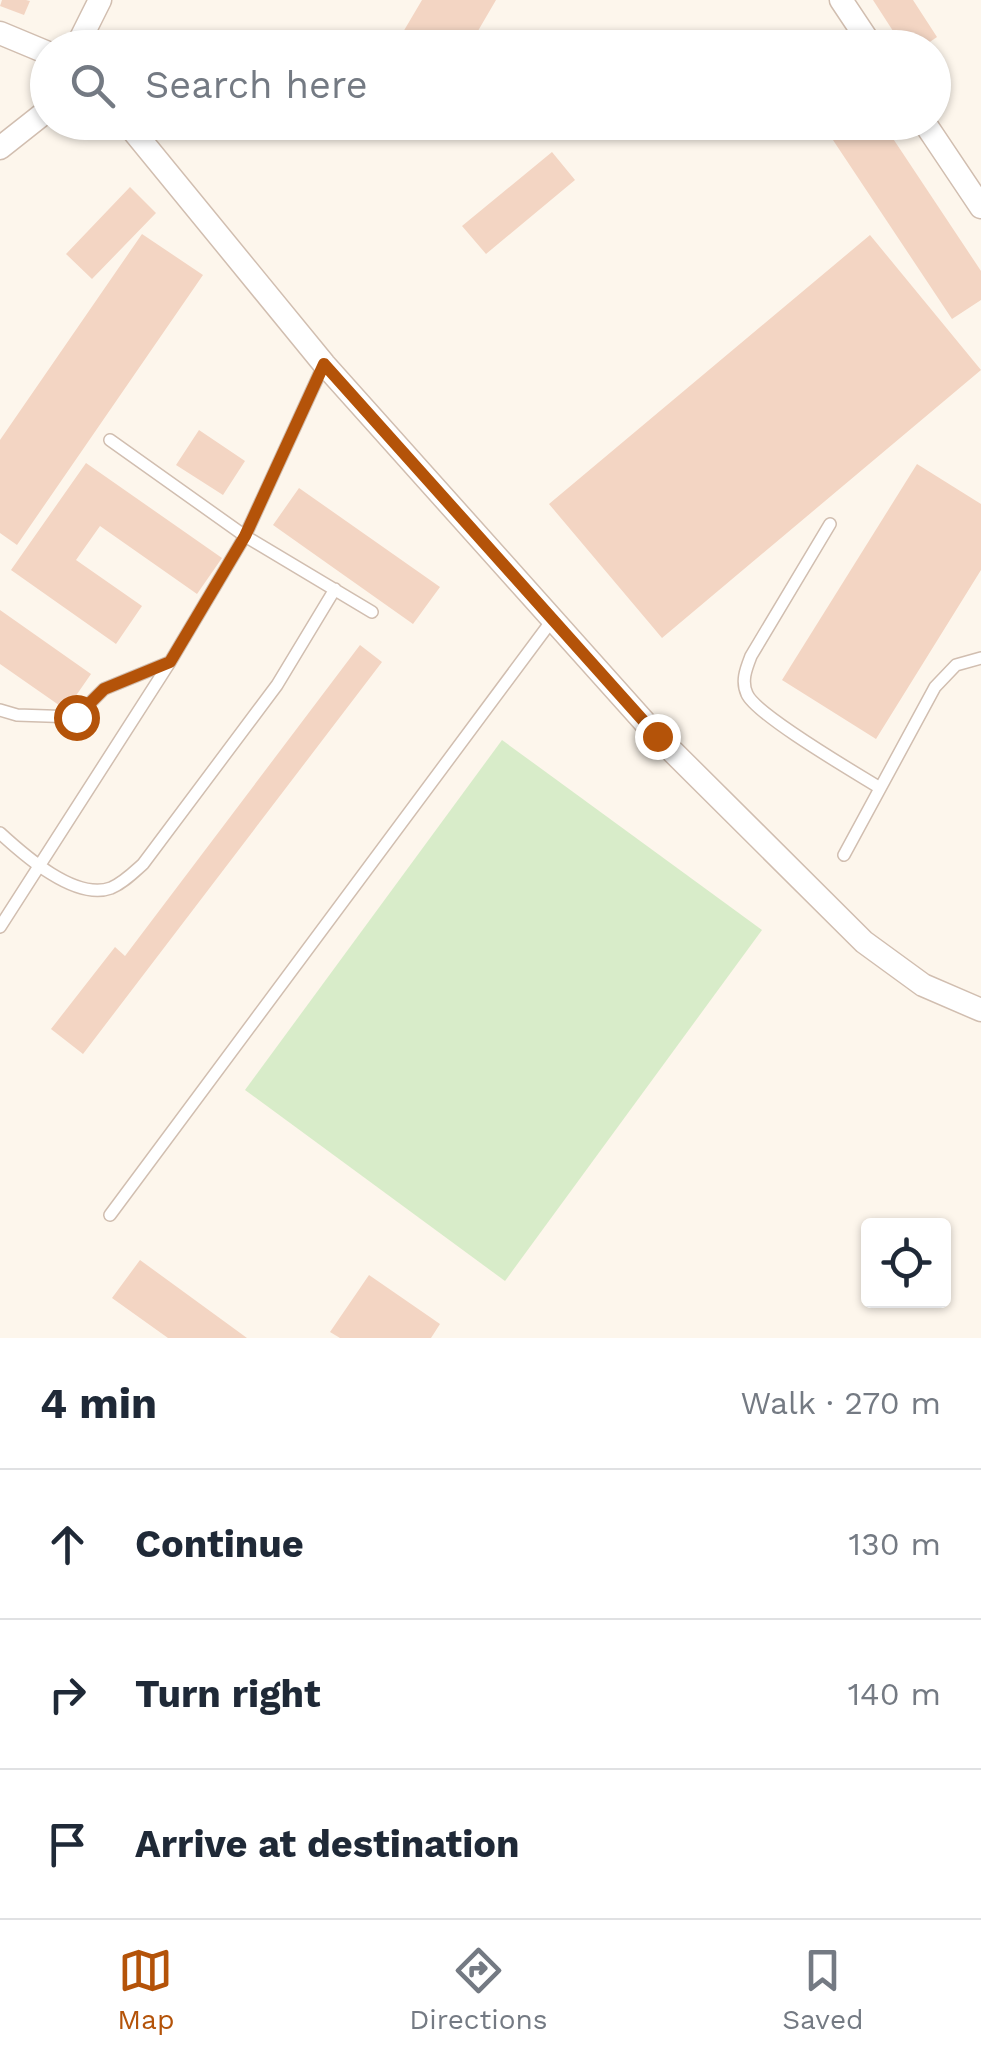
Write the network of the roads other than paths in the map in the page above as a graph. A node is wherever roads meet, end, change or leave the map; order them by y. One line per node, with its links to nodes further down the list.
1 (100, 0): 3 (street)
2 (842, 0): 4 (street)
3 (85, 30)
4 (862, 30)
5 (0, 33): 6 (street)
6 (30, 46)
7 (30, 124): 10 (street)
8 (141, 140): 12 (street)
9 (936, 140): 11 (street)
10 (0, 148)
11 (981, 208)
12 (324, 364): 15 (lane); 18 (street)
13 (110, 440): 15 (lane)
14 (830, 524): 22 (lane)
15 (245, 536): 16 (lane); 20 (lane)
16 (335, 589): 17 (lane); 25 (lane)
17 (372, 612)
18 (553, 619): 27 (street); 28 (lane)
19 (981, 658): 22 (lane)
20 (170, 662): 21 (lane); 25 (lane)
21 (0, 710)
22 (880, 788): 24 (lane)
23 (0, 833): 25 (lane)
24 (844, 855)
25 (40, 868): 26 (lane)
26 (0, 927)
27 (981, 1010)
28 (110, 1215)

